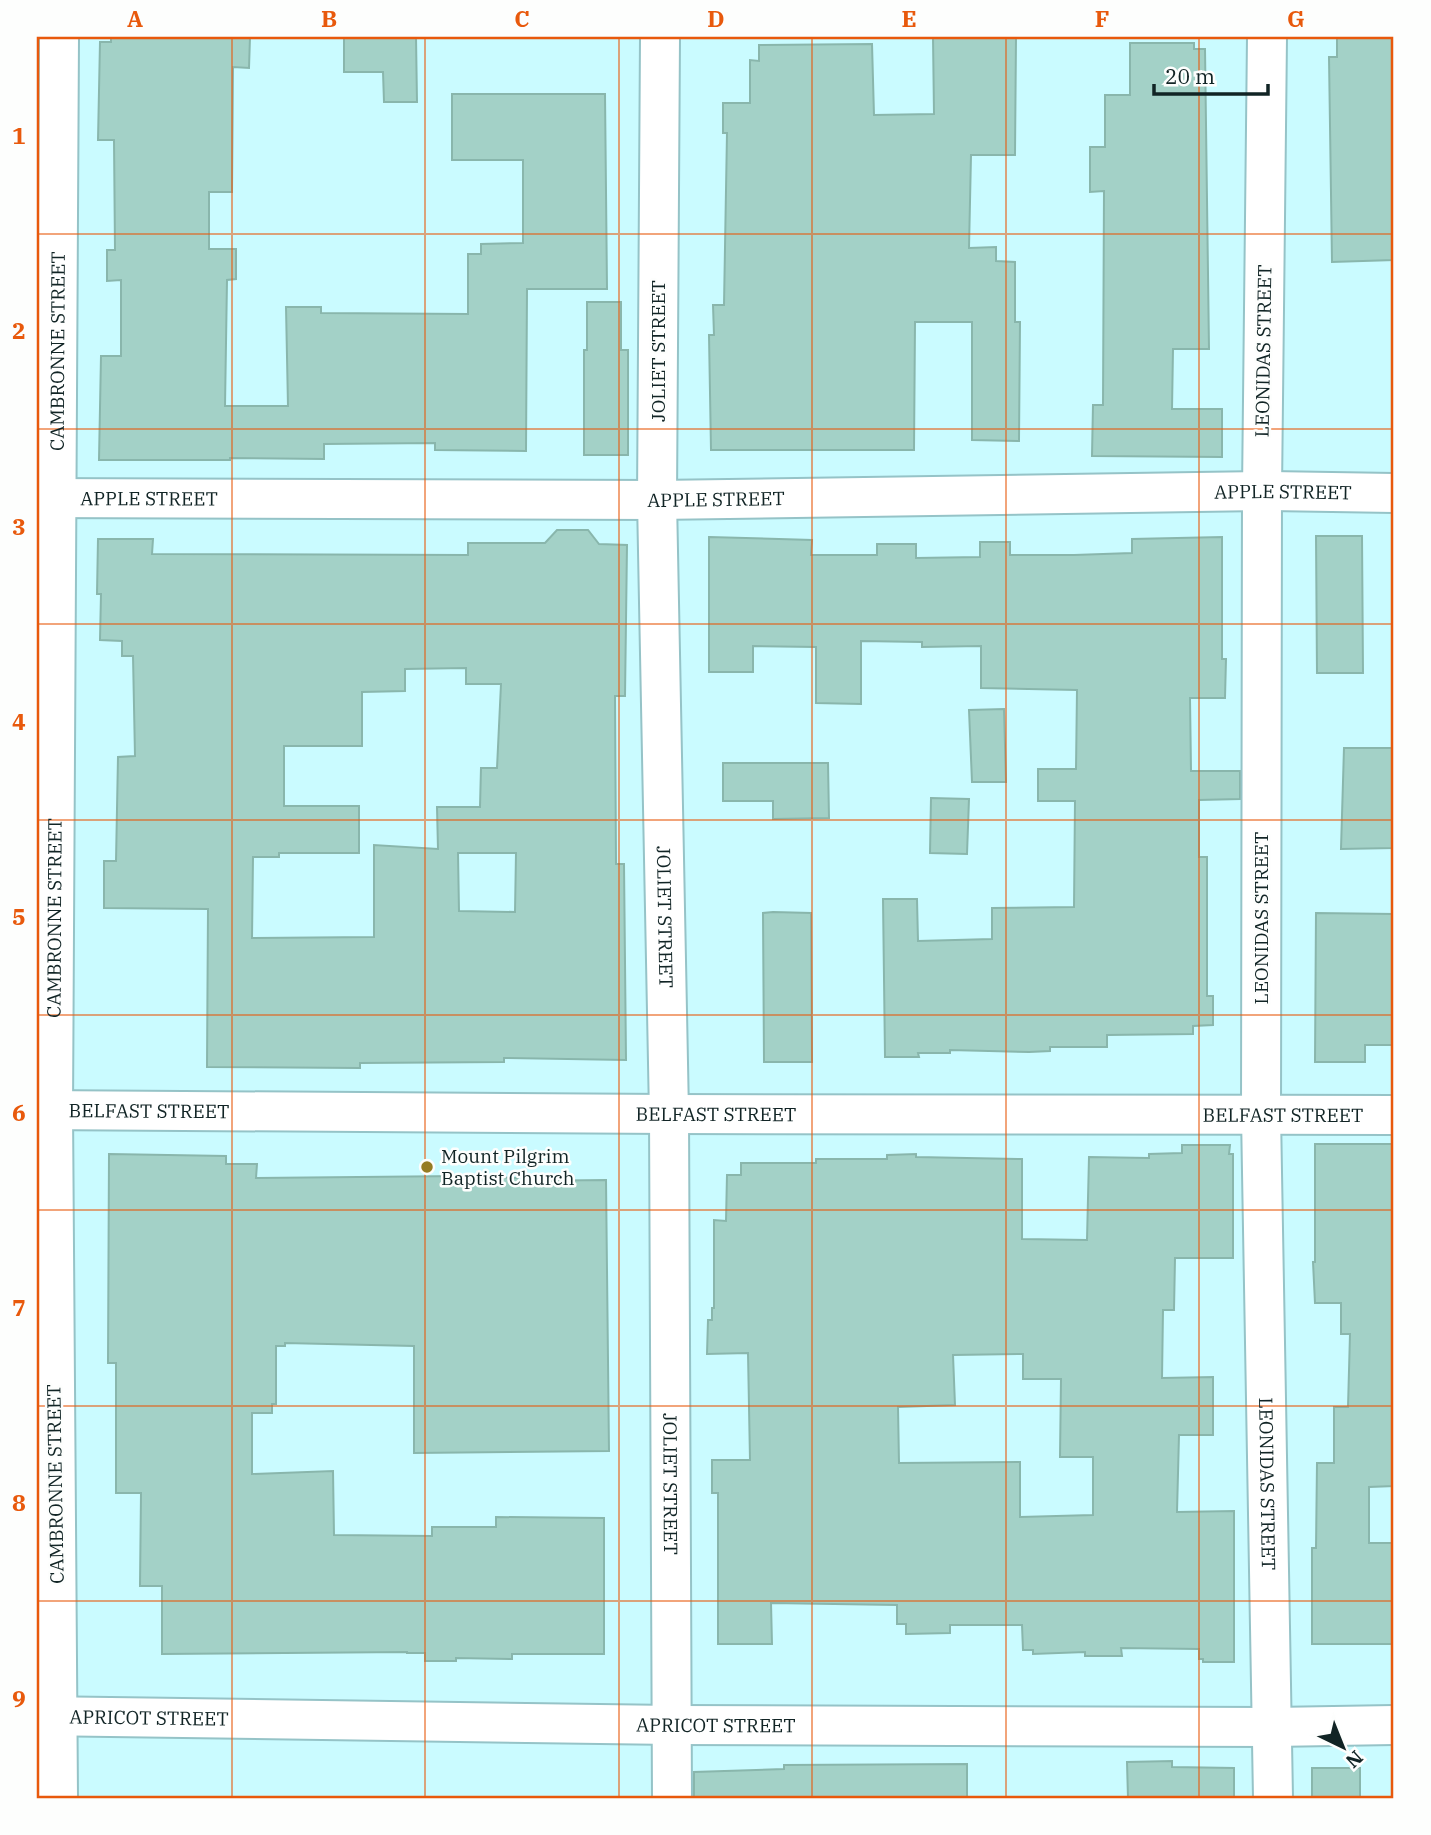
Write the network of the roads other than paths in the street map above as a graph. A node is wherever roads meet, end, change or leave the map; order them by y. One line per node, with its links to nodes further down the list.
1 (59, 37): 6 (street, CAMBRONNE STREET)
2 (660, 37): 7 (street, JOLIET STREET)
3 (1267, 37): 4 (street, LEONIDAS STREET)
4 (1262, 491): 5 (street, APPLE STREET); 7 (street, APPLE STREET); 10 (street, LEONIDAS STREET)
5 (1394, 493)
6 (47, 498): 7 (street, APPLE STREET); 8 (street, CAMBRONNE STREET)
7 (657, 499): 9 (street, JOLIET STREET)
8 (45, 1110): 9 (street, BELFAST STREET); 12 (street, CAMBRONNE STREET)
9 (669, 1114): 10 (street, BELFAST STREET); 14 (street, JOLIET STREET)
10 (1261, 1115): 11 (street, BELFAST STREET); 16 (street, LEONIDAS STREET)
11 (1394, 1115)
12 (45, 1379): 13 (street, CAMBRONNE STREET)
13 (47, 1716): 14 (street, APRICOT STREET); 17 (street, CAMBRONNE STREET)
14 (673, 1725): 16 (street, APRICOT STREET); 18 (street, JOLIET STREET)
15 (1394, 1725): 16 (street, APRICOT STREET)
16 (1273, 1727): 19 (street, LEONIDAS STREET)
17 (58, 1798)
18 (671, 1798)
19 (1273, 1798)

